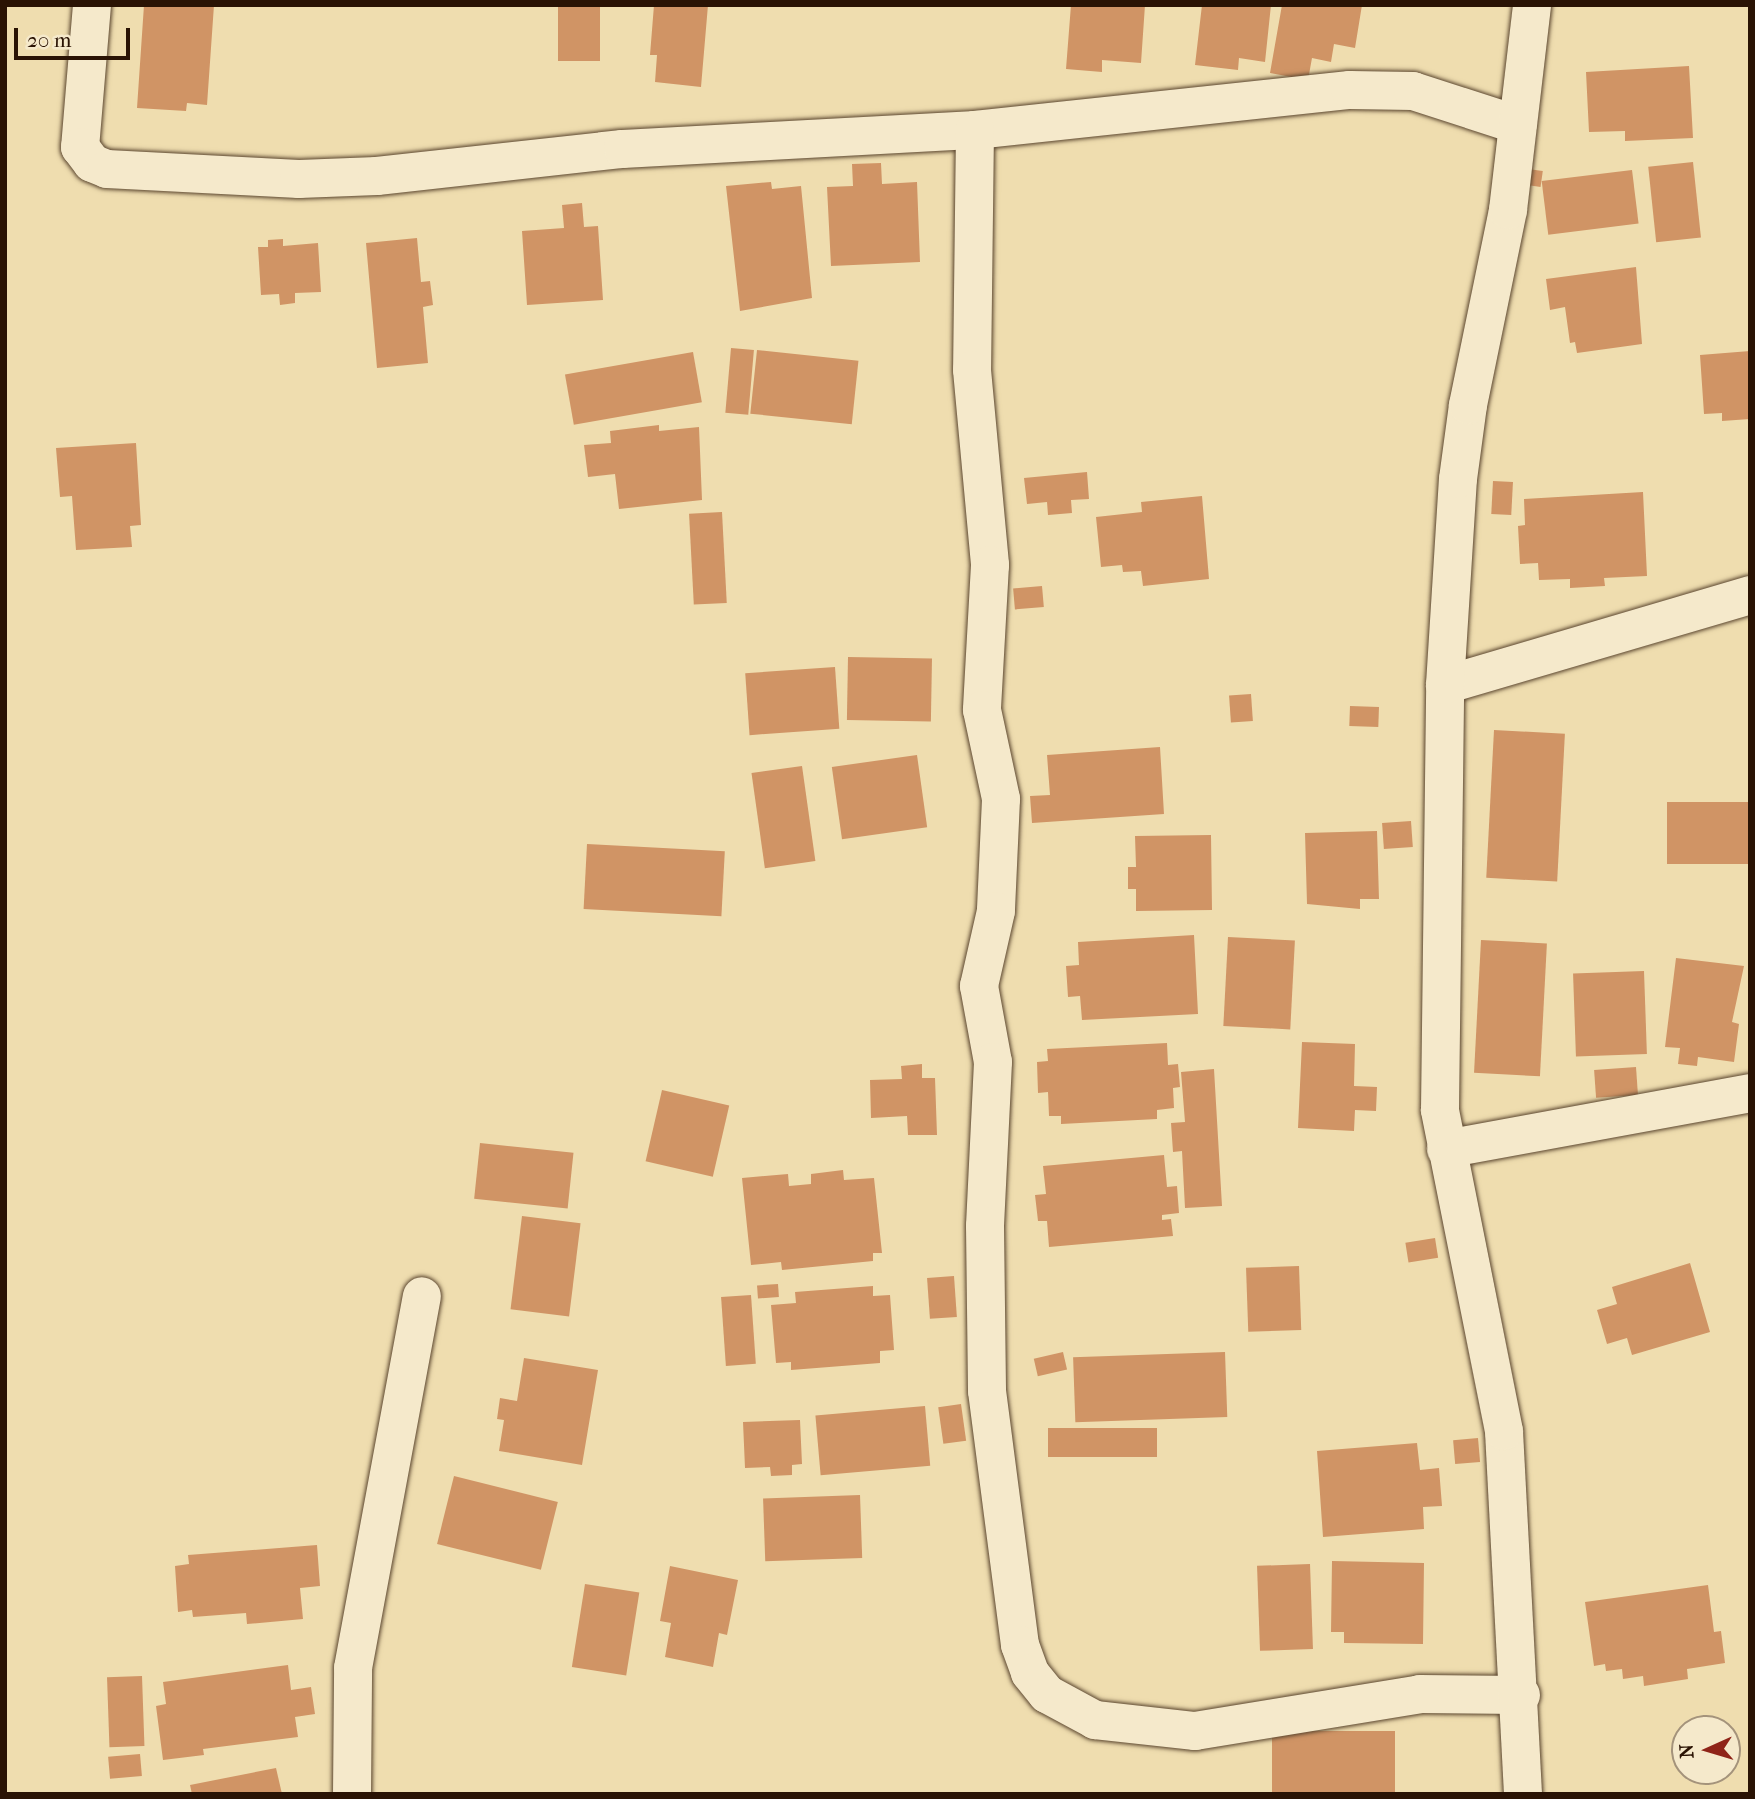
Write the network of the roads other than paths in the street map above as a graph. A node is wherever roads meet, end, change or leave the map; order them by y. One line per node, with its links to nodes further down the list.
1 (92, 5): 4 (street)
2 (1532, 5): 3 (street)
3 (1518, 125): 4 (street); 6 (street)
4 (975, 130): 10 (street)
5 (1750, 596): 6 (street)
6 (1445, 684): 8 (street)
7 (1750, 1093): 8 (street)
8 (1446, 1149): 10 (street)
9 (422, 1296): 11 (street)
10 (1521, 1695): 12 (street)
11 (352, 1794)
12 (1523, 1794)

